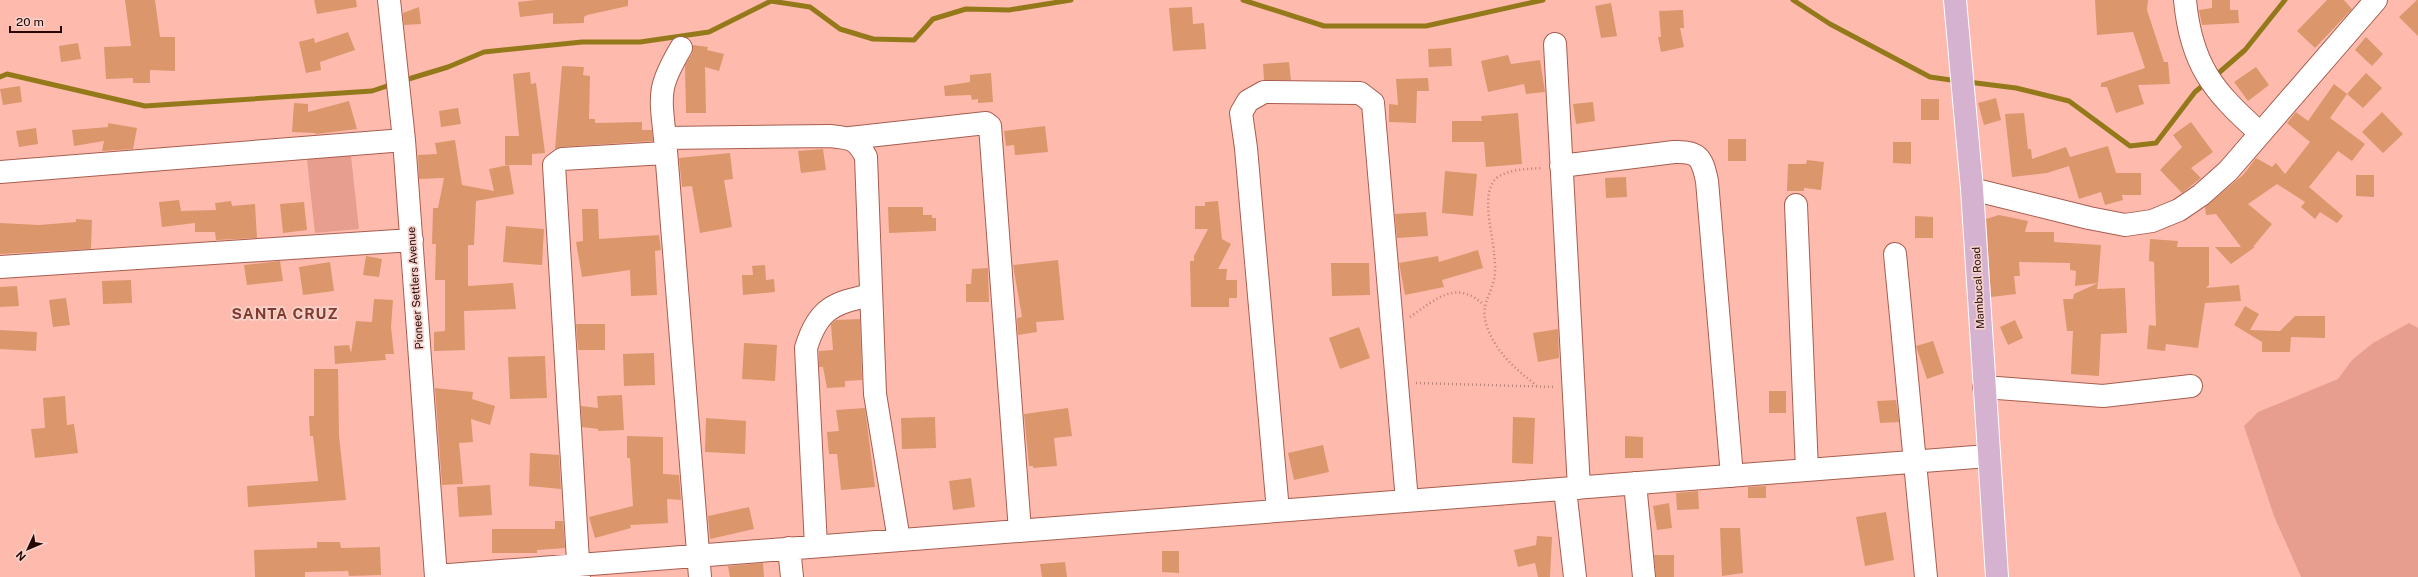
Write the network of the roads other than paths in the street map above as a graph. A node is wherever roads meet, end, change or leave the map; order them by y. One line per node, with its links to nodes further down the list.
1 (389, 0): 9 (street, Pioneer Settlers Avenue)
2 (1955, 0): 13 (main road, Mambucal Road)
3 (2185, 0): 7 (street)
4 (2376, 0): 7 (street)
5 (1555, 44): 11 (street)
6 (681, 48): 10 (street)
7 (2260, 133): 13 (street)
8 (850, 138): 10 (street); 18 (street); 29 (street)
9 (404, 140): 12 (street); 15 (street, Pioneer Settlers Avenue)
10 (665, 145): 33 (street); 34 (street)
11 (1561, 166): 24 (street); 26 (street)
12 (0, 172)
13 (1972, 189): 20 (main road, Mambucal Road)
14 (1796, 206): 23 (street)
15 (412, 240): 17 (street); 35 (street, Pioneer Settlers Avenue)
16 (1895, 254): 22 (street)
17 (0, 267)
18 (871, 295): 30 (street); 31 (street)
19 (2191, 386): 20 (street)
20 (1984, 387): 21 (main road, Mambucal Road)
21 (1988, 456): 22 (street); 41 (main road, Mambucal Road)
22 (1914, 462): 23 (street); 40 (street)
23 (1807, 470): 24 (street)
24 (1732, 476): 25 (street)
25 (1635, 483): 26 (street); 39 (street)
26 (1572, 488): 27 (street); 38 (street)
27 (1407, 501): 28 (street); 28 (street)
28 (1278, 511): 29 (street)
29 (1020, 531): 30 (street)
30 (899, 540): 31 (street)
31 (816, 546): 32 (street)
32 (789, 548): 33 (street); 37 (street)
33 (699, 556): 34 (street); 36 (street)
34 (579, 571): 35 (street)
35 (436, 576)
36 (700, 577)
37 (792, 577)
38 (1575, 577)
39 (1644, 577)
40 (1926, 577)
41 (1997, 577)

